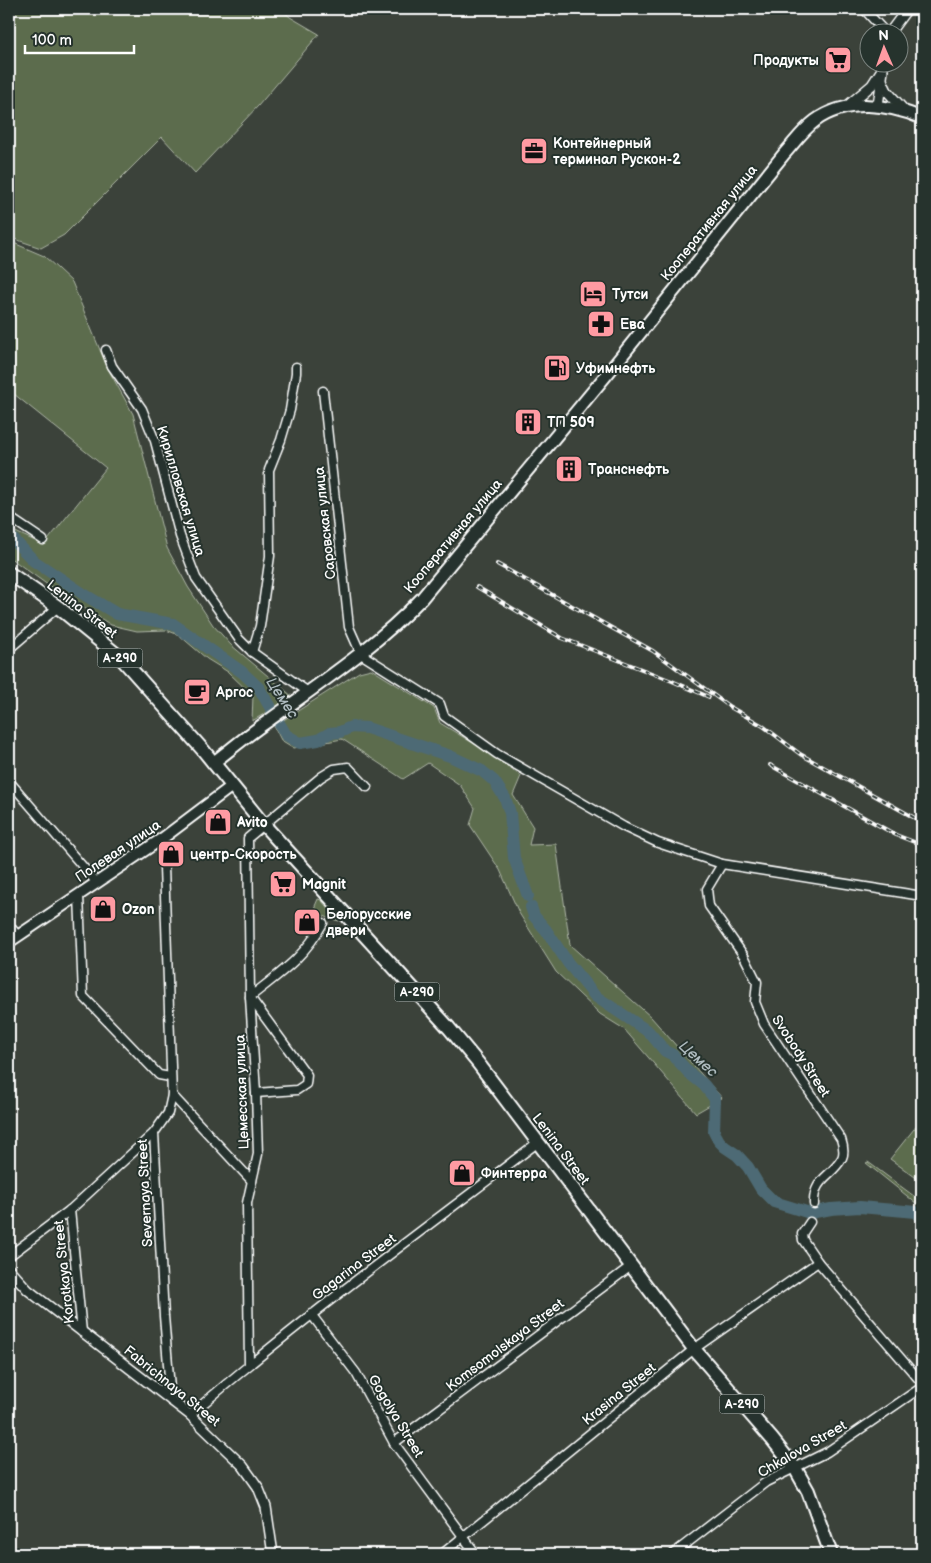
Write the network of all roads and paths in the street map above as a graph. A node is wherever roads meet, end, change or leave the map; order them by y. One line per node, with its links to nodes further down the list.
1 (864, 9): 3 (street)
2 (907, 9): 4 (street)
3 (876, 22)
4 (897, 22)
5 (879, 72): 9 (street)
6 (883, 72): 7 (street)
7 (882, 80): 8 (street); 10 (street)
8 (878, 105): 9 (main road, Кооперативная улица); 10 (main road, Кооперативная улица)
9 (845, 108): 21 (main road, Кооперативная улица)
10 (904, 110): 11 (main road, Кооперативная улица)
11 (922, 118)
12 (106, 350): 20 (street, Кирилловская улица)
13 (296, 367): 20 (street)
14 (323, 391): 21 (street, Саровская улица)
15 (9, 517): 16 (street)
16 (43, 540)
17 (9, 573): 18 (highway, Lenina Street / А-290)
18 (58, 607): 19 (street); 23 (highway, Lenina Street / А-290)
19 (9, 649)
20 (252, 652): 22 (street, Кирилловская улица)
21 (360, 652): 22 (main road, Кооперативная улица); 29 (street)
22 (308, 692): 23 (main road, Кооперативная улица)
23 (213, 762): 25 (highway, Lenina Street)
24 (9, 781): 30 (street)
25 (232, 786): 27 (highway, Lenina Street / А-290); 28 (main road, Полевая улица)
26 (367, 787): 27 (street)
27 (264, 825): 37 (street, Цемесская улица); 42 (highway, Lenina Street / А-290)
28 (163, 838): 30 (main road, Полевая улица); 38 (street, Severnaya Street)
29 (722, 864): 32 (street); 44 (street, Svobody Street)
30 (97, 883): 31 (main road, Полевая улица)
31 (79, 895): 35 (main road, Полевая улица); 38 (street)
32 (922, 896)
33 (323, 923): 37 (street)
34 (9, 925): 35 (street)
35 (18, 936): 36 (main road, Полевая улица)
36 (9, 942)
37 (250, 997): 39 (street, Цемесская улица); 39 (street)
38 (170, 1077): 40 (street, Severnaya Street)
39 (256, 1093): 43 (street, Цемесская улица)
40 (172, 1095): 41 (street, Severnaya Street); 43 (street)
41 (154, 1132): 45 (street); 57 (street, Severnaya Street)
42 (537, 1143): 49 (highway, Lenina Street / А-290); 51 (street, Gagarina Street)
43 (252, 1181): 54 (street, Цемесская улица)
44 (814, 1204)
45 (70, 1210): 47 (street); 52 (street, Korotkaya Street)
46 (810, 1222): 48 (street)
47 (9, 1256)
48 (818, 1262): 53 (street, Krasina Street); 55 (street)
49 (631, 1266): 53 (highway, Lenina Street / А-290); 59 (street, Komsomolskaya Street)
50 (9, 1269): 52 (street, Fabrichnaya Street)
51 (312, 1314): 54 (street, Gagarina Street); 59 (street, Gogolya Street)
52 (82, 1332): 57 (street, Fabrichnaya Street)
53 (694, 1349): 60 (highway, Lenina Street / А-290); 61 (street, Krasina Street)
54 (249, 1364): 58 (street, Gagarina Street)
55 (922, 1384)
56 (922, 1388): 60 (street, Chkalova Street)
57 (171, 1401): 58 (street, Fabrichnaya Street)
58 (190, 1415): 62 (street, Fabrichnaya Street)
59 (394, 1443): 61 (street, Gogolya Street)
60 (795, 1468): 65 (street, Chkalova Street); 66 (highway, Lenina Street / А-290)
61 (462, 1537): 63 (street, Krasina Street); 64 (street, Gogolya Street)
62 (273, 1554)
63 (442, 1554)
64 (476, 1554)
65 (673, 1554)
66 (831, 1554)

